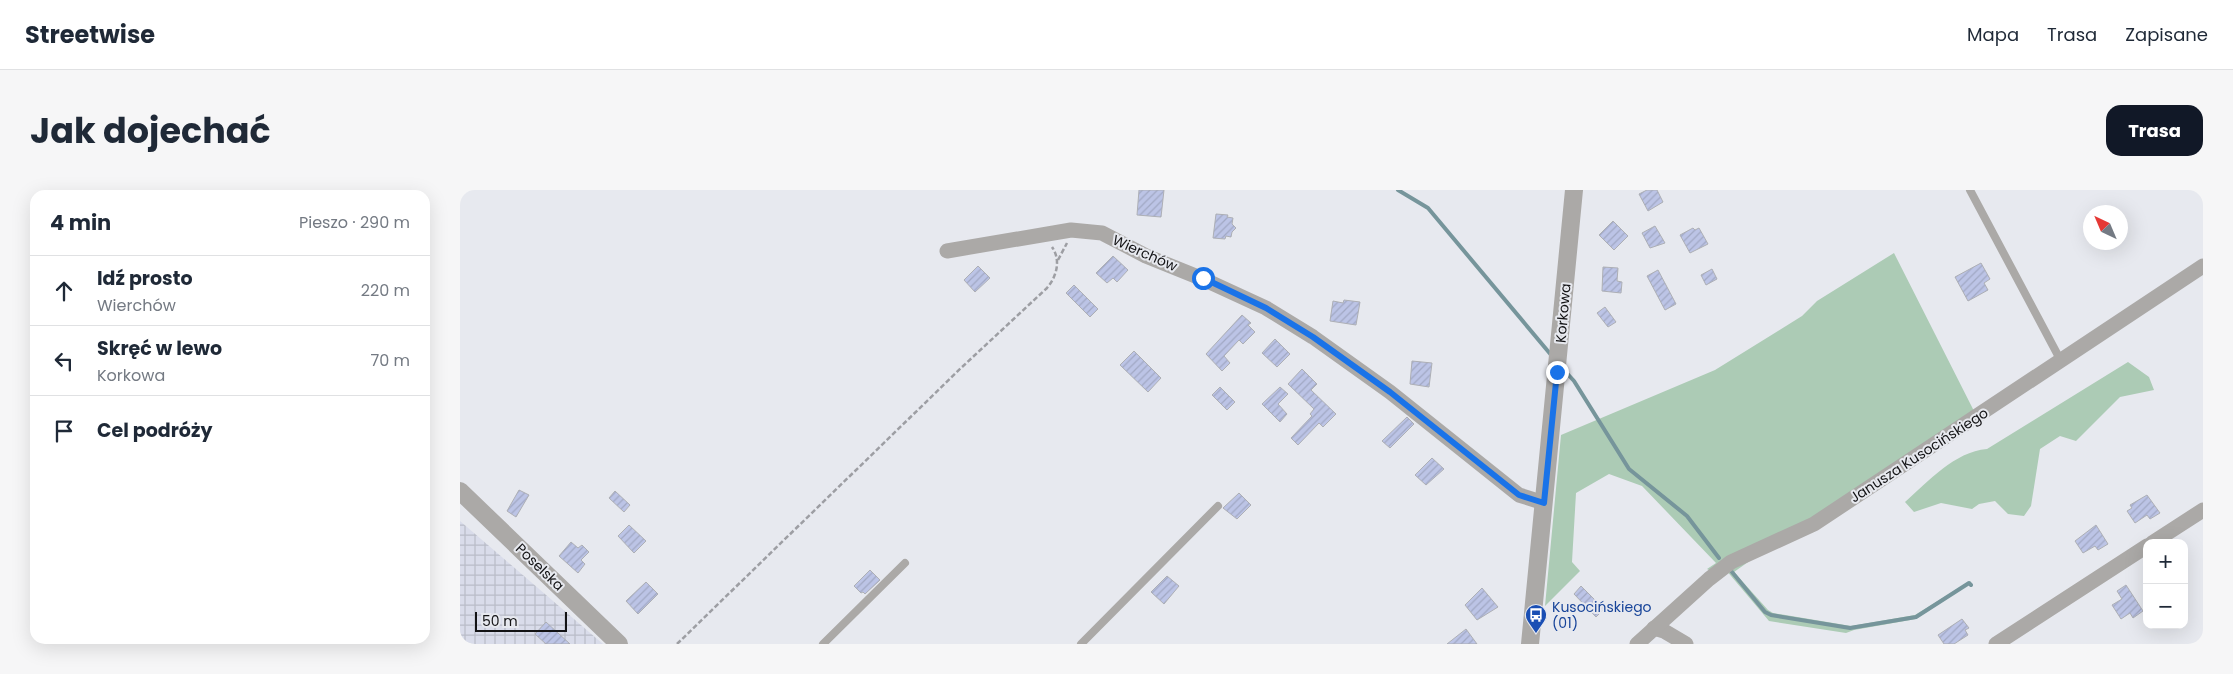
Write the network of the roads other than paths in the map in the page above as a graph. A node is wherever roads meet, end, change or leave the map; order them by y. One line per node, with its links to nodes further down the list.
1 (1574, 190): 7 (street, Korkowa)
2 (1970, 190): 5 (lane)
3 (947, 251): 7 (street, Wierchów)
4 (2203, 266): 5 (street, Janusza Kusocińskiego)
5 (2061, 361): 13 (street, Janusza Kusocińskiego)
6 (460, 491): 14 (street, Poselska)
7 (1544, 503): 17 (street, Korkowa)
8 (1218, 506): 16 (lane)
9 (2203, 510): 10 (street)
10 (2158, 539)
11 (2143, 549): 20 (street)
12 (905, 563): 15 (lane)
13 (1654, 628): 18 (street, Janusza Kusocińskiego); 19 (street)
14 (619, 644)
15 (823, 644)
16 (1081, 644)
17 (1530, 644)
18 (1637, 644)
19 (1686, 644)
20 (1996, 644)

